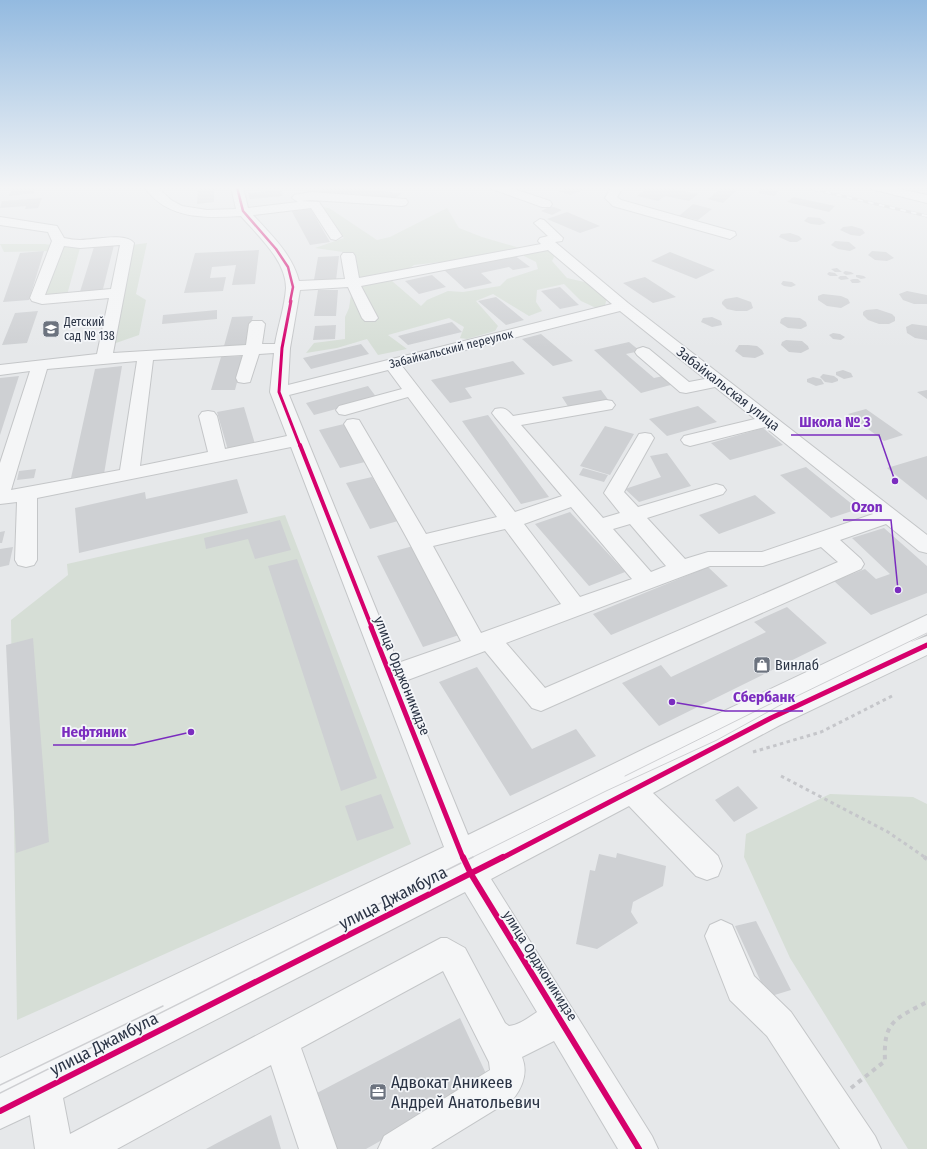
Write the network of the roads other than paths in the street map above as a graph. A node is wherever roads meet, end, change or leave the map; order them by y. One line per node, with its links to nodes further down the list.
1 (59, 241): 8 (street); 8 (street)
2 (270, 241): 7 (street, улица Орджоникидзе)
3 (547, 241): 4 (street)
4 (552, 246): 6 (street); 9 (street, Забайкальская улица)
5 (348, 256): 6 (street)
6 (353, 283): 7 (street); 10 (street)
7 (292, 286): 12 (street, улица Орджоникидзе)
8 (117, 293): 16 (street)
9 (623, 306): 17 (street, Забайкальский переулок); 21 (street, Забайкальская улица)
10 (370, 318)
11 (257, 324): 13 (street)
12 (282, 348): 13 (street); 23 (street, улица Орджоникидзе)
13 (253, 349): 15 (street); 20 (street)
14 (643, 352): 21 (street)
15 (146, 355): 16 (street); 31 (street)
16 (104, 358): 18 (street)
17 (392, 364): 22 (street); 23 (street, Забайкальский переулок)
18 (40, 365): 19 (street); 34 (street)
19 (0, 370)
20 (244, 378)
21 (718, 381): 26 (street, Забайкальская улица)
22 (412, 391): 39 (street); 42 (street)
23 (279, 392): 28 (street, улица Орджоникидзе)
24 (606, 405): 36 (street)
25 (208, 416): 30 (street)
26 (769, 421): 29 (street); 38 (street, Забайкальская улица)
27 (645, 438): 37 (street)
28 (297, 440): 30 (street); 51 (street, улица Орджоникидзе)
29 (690, 440)
30 (218, 456): 31 (street)
31 (129, 474): 33 (street)
32 (716, 490): 37 (street)
33 (27, 493): 35 (street); 44 (street)
34 (0, 494)
35 (0, 498)
36 (575, 499): 39 (street); 40 (street)
37 (634, 515): 40 (street); 45 (street)
38 (889, 516): 41 (street); 43 (street, Забайкальская улица)
39 (510, 521): 42 (street); 47 (street)
40 (599, 526): 46 (street)
41 (824, 538): 45 (street); 49 (street)
42 (420, 542): 49 (street)
43 (927, 546)
44 (26, 560)
45 (681, 569): 46 (street)
46 (647, 582): 47 (street)
47 (576, 608): 49 (street)
48 (927, 624): 53 (street, улица Джамбула)
49 (482, 642): 51 (street)
50 (927, 645): 52 (street, улица Джамбула)
51 (391, 676): 53 (street, улица Орджоникидзе)
52 (632, 790): 53 (street, улица Джамбула); 54 (street)
53 (466, 864): 56 (street, улица Орджоникидзе); 59 (street, улица Джамбула); 60 (street, улица Джамбула)
54 (707, 866)
55 (721, 936): 66 (street)
56 (559, 1018): 57 (street); 65 (street, улица Орджоникидзе)
57 (493, 1035): 58 (street); 64 (street)
58 (281, 1041): 62 (street); 63 (street)
59 (0, 1077)
60 (44, 1090): 61 (street, улица Джамбула); 62 (street)
61 (0, 1111)
62 (60, 1147)
63 (318, 1149)
64 (397, 1149)
65 (639, 1149)
66 (862, 1149)

